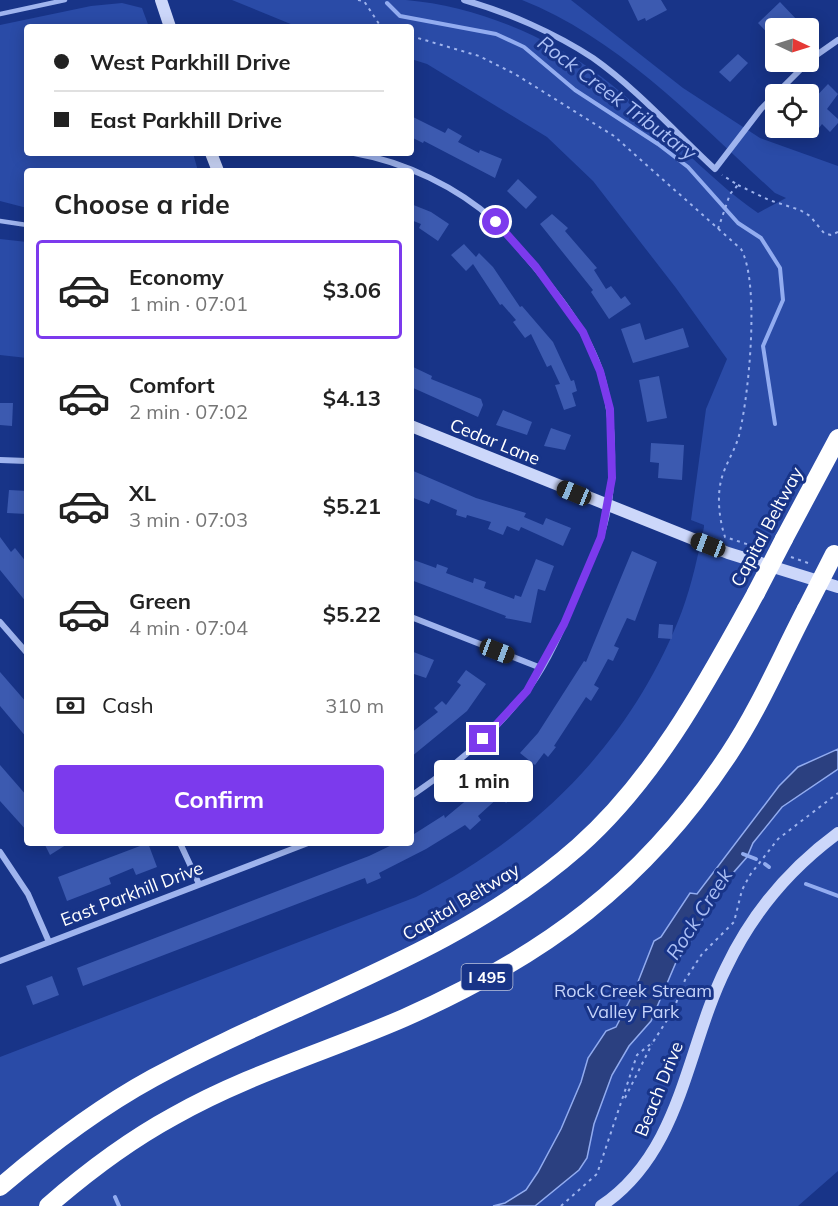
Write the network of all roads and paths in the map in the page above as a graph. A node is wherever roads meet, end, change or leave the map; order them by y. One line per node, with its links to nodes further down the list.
1 (65, 0): 5 (lane)
2 (161, 0): 6 (street)
3 (358, 0): 7 (path)
4 (464, 0): 14 (street)
5 (0, 14)
6 (169, 24)
7 (379, 24)
8 (414, 37): 19 (path)
9 (838, 40): 10 (street)
10 (819, 53)
11 (797, 72): 14 (street)
12 (371, 156): 13 (street)
13 (405, 168)
14 (715, 169): 16 (path)
15 (414, 172): 25 (street)
16 (738, 185): 19 (path); 20 (path)
17 (0, 221): 18 (lane)
18 (24, 225)
19 (718, 229): 27 (path)
20 (838, 232)
21 (414, 427): 25 (street, Cedar Lane)
22 (838, 438): 46 (highway, Capital Beltway, bridge)
23 (0, 460): 24 (street)
24 (24, 461)
25 (606, 507): 30 (street, Cedar Lane); 34 (street)
26 (836, 550): 47 (highway, I 495, bridge)
27 (769, 551)
28 (790, 557): 29 (path)
29 (812, 564)
30 (834, 586)
31 (414, 618): 34 (street)
32 (0, 622): 33 (street)
33 (24, 650)
34 (541, 668): 36 (street)
35 (838, 793): 44 (path)
36 (414, 794)
37 (838, 833): 49 (street, Beach Drive)
38 (181, 846): 41 (street)
39 (300, 846): 41 (street, East Parkhill Drive)
40 (0, 852): 42 (street)
41 (199, 884): 42 (street, East Parkhill Drive)
42 (49, 942): 43 (street, East Parkhill Drive)
43 (0, 961)
44 (653, 1042): 45 (path); 45 (path)
45 (622, 1106): 48 (path)
46 (0, 1187)
47 (48, 1206)
48 (561, 1206)
49 (602, 1206)

